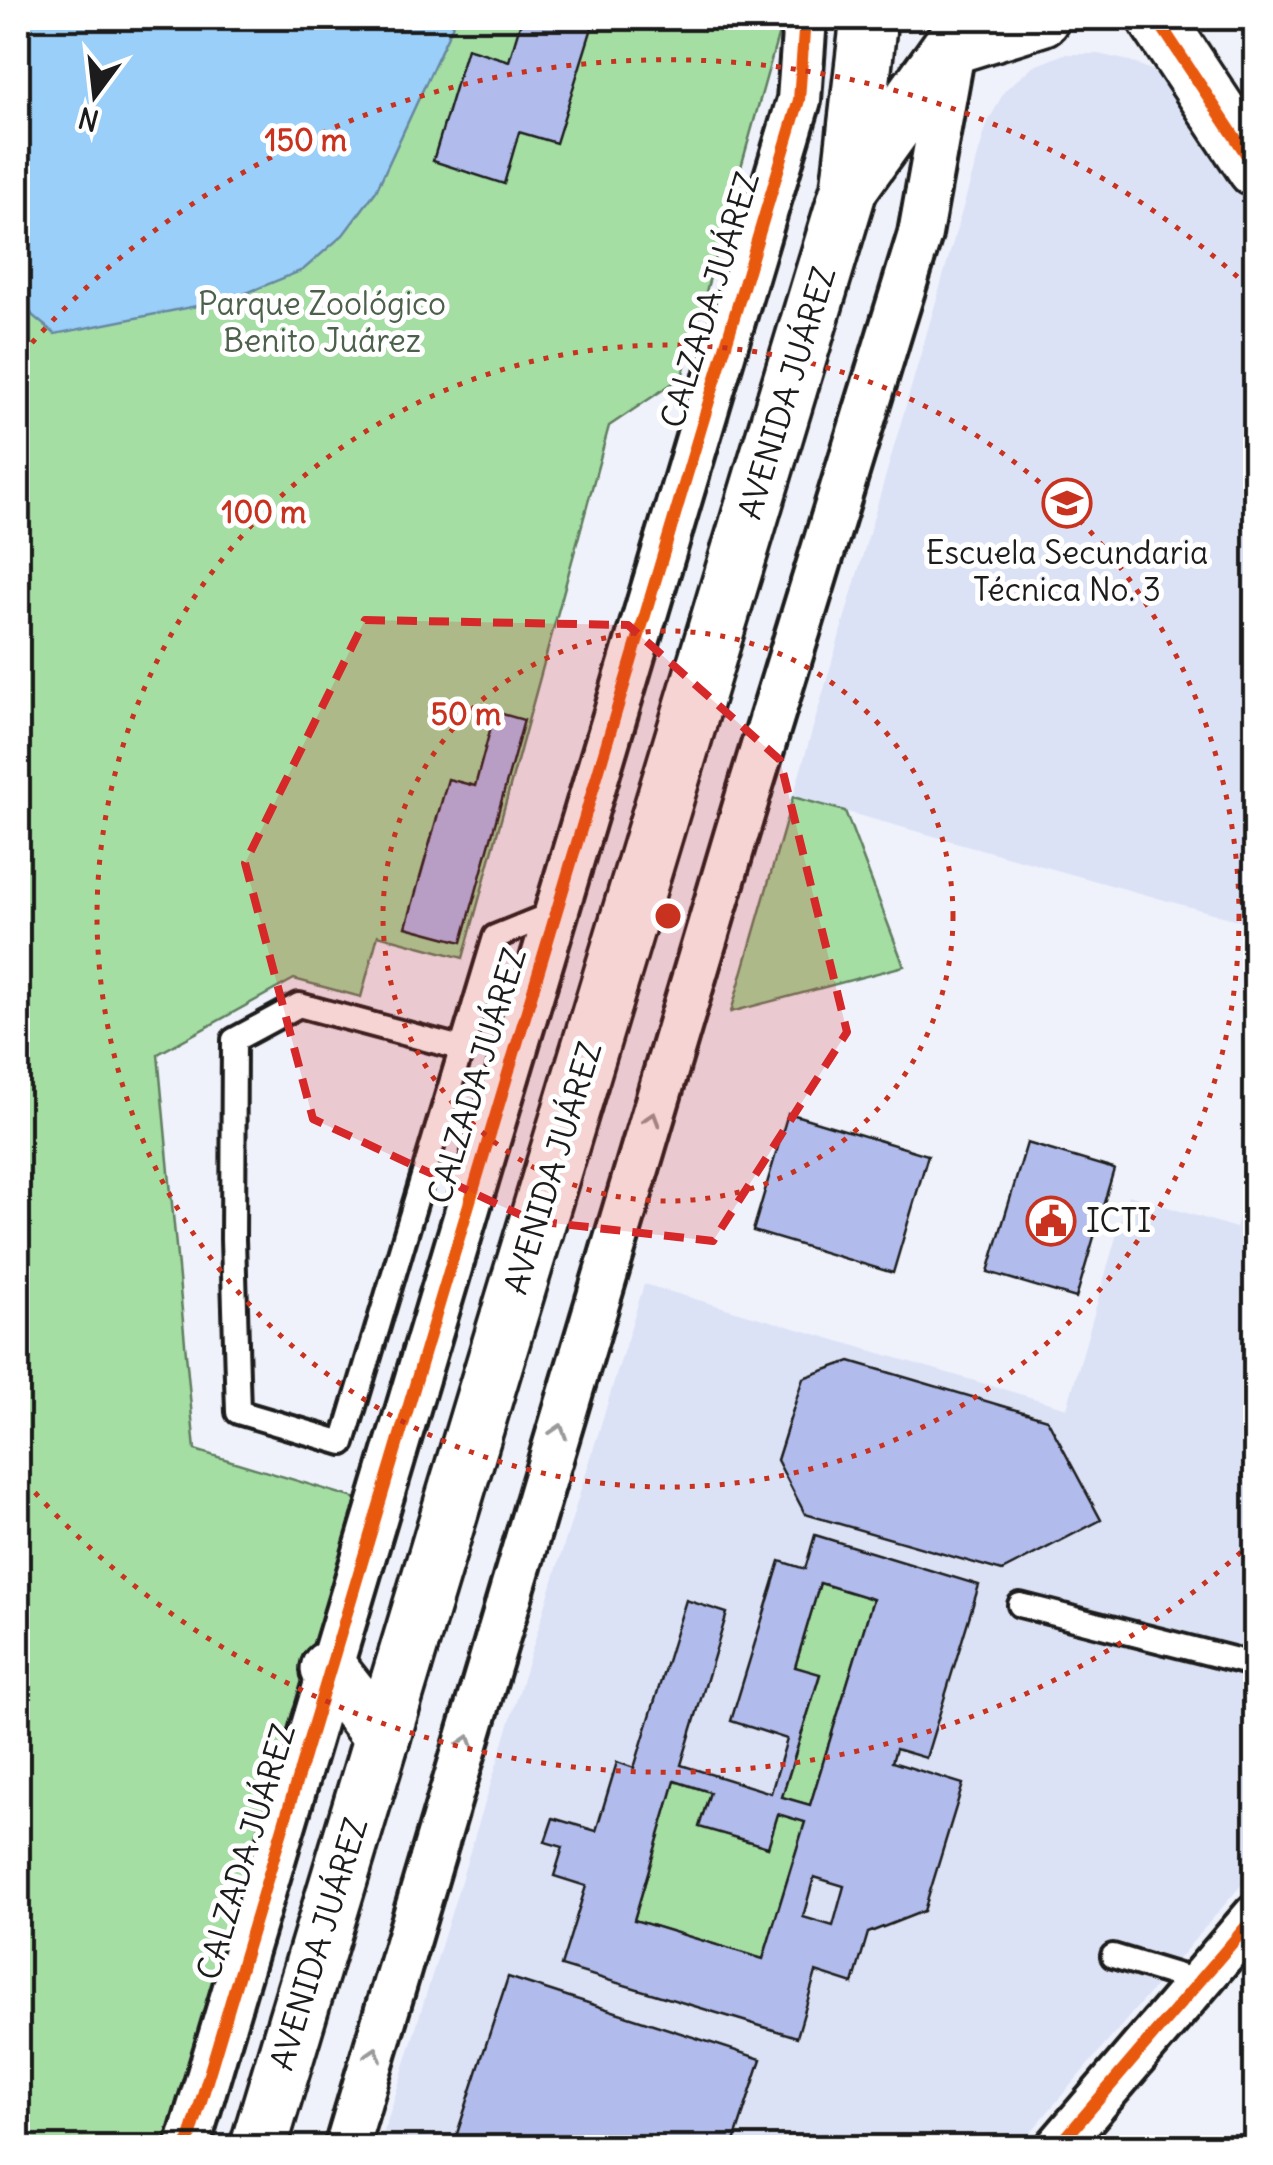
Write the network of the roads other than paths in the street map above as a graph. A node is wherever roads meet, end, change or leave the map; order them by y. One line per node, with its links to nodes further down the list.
1 (805, 18): 9 (street, CALZADA JUÁREZ)
2 (870, 18): 8 (street, AVENIDA JUÁREZ)
3 (1041, 18): 5 (street)
4 (1165, 22): 6 (street); 7 (street)
5 (962, 31): 8 (street, AVENIDA JUÁREZ); 20 (street, one-way to 5)
6 (1256, 116)
7 (1256, 169)
8 (849, 189): 14 (street, AVENIDA JUÁREZ)
9 (554, 912): 10 (lane); 13 (street, CALZADA JUÁREZ)
10 (460, 1048): 10 (lane)
11 (1020, 1604): 12 (lane)
12 (1256, 1665)
13 (330, 1669): 14 (street); 18 (street, CALZADA JUÁREZ)
14 (382, 1736): 19 (street, AVENIDA JUÁREZ)
15 (1256, 1915): 17 (street)
16 (1112, 1956): 17 (lane)
17 (1198, 1982): 21 (street)
18 (187, 2148)
19 (258, 2148)
20 (346, 2148)
21 (1057, 2148)

